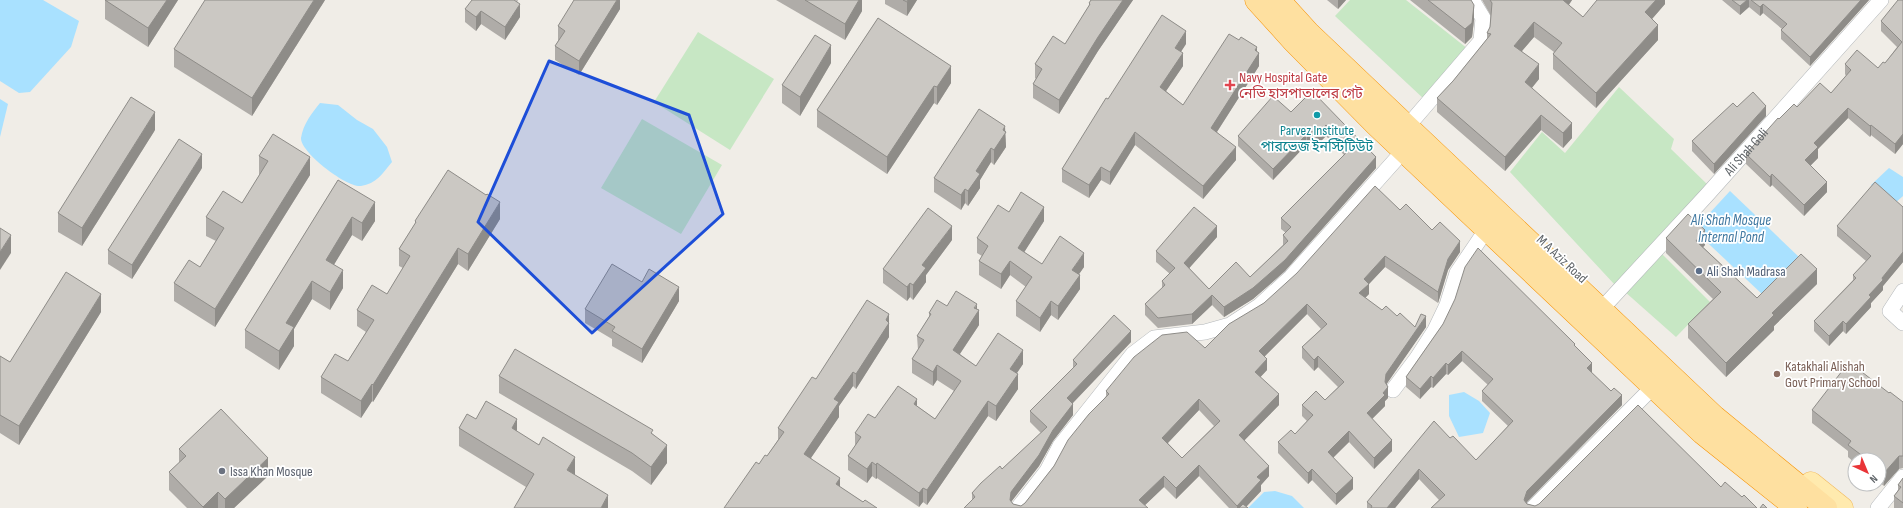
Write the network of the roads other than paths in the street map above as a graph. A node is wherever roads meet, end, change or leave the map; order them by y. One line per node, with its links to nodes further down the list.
1 (1244, 0): 8 (main road)
2 (1256, 0): 19 (highway)
3 (1278, 0): 20 (highway)
4 (1292, 0): 7 (main road, M A Aziz Road)
5 (1472, 0): 7 (street)
6 (1881, 0): 11 (street, Ali Shah Goli)
7 (1413, 120): 11 (main road, M A Aziz Road)
8 (1398, 157): 9 (main road); 16 (street)
9 (1482, 236): 13 (street); 14 (main road)
10 (1903, 291): 12 (street)
11 (1608, 302): 21 (main road, M A Aziz Road)
12 (1903, 323)
13 (1393, 390)
14 (1646, 394): 17 (street); 18 (main road)
15 (1903, 477): 22 (street)
16 (1018, 508)
17 (1533, 508)
18 (1781, 508)
19 (1796, 508)
20 (1826, 508)
21 (1842, 508)
22 (1878, 508)

